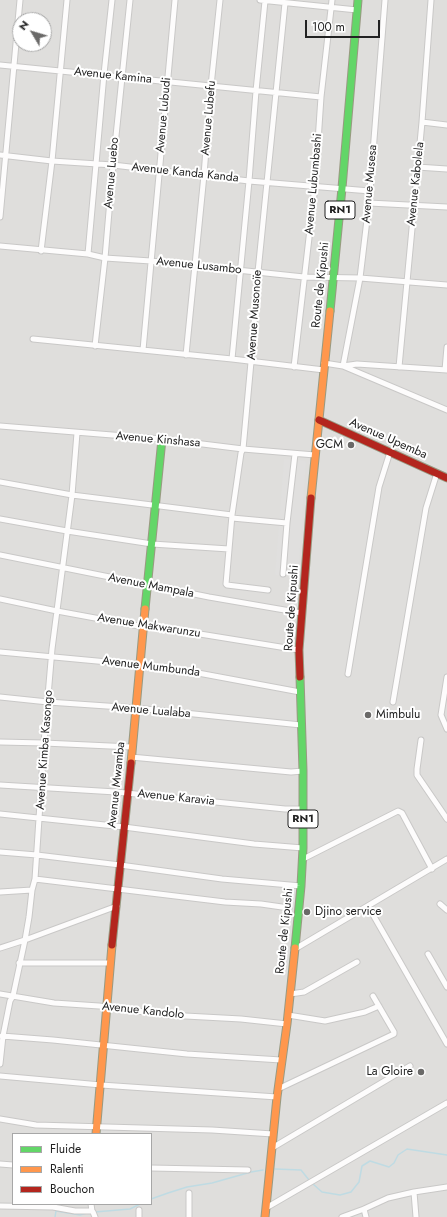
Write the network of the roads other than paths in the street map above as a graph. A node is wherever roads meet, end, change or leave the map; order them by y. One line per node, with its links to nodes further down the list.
1 (20, 0): 17 (street)
2 (67, 0): 18 (street)
3 (112, 0): 19 (street, Avenue Luebo)
4 (130, 0): 20 (street, Avenue Luebo)
5 (175, 0): 21 (street, Avenue Lubudi)
6 (220, 0): 22 (street, Avenue Lubefu)
7 (260, 0): 8 (street)
8 (265, 0): 13 (street); 23 (street, Avenue Musonoïe)
9 (332, 0): 14 (street, Avenue Lubumbashi)
10 (358, 0): 15 (main road, Route de Kipushi / RN1)
11 (385, 0): 40 (street, Avenue Musesa)
12 (431, 0): 26 (street, Avenue Kabolela)
13 (285, 3): 14 (street); 24 (street, Avenue Musonoïe)
14 (332, 8): 15 (street); 25 (street, Avenue Lubumbashi)
15 (357, 10): 39 (main road, Route de Kipushi / RN1)
16 (0, 65): 17 (street, Avenue Kamina)
17 (14, 66): 18 (street, Avenue Kamina); 28 (street)
18 (60, 71): 19 (street, Avenue Kamina); 29 (street)
19 (104, 74): 20 (street, Avenue Kamina); 30 (street, Avenue Luebo)
20 (122, 77): 21 (street, Avenue Kamina); 31 (street, Avenue Luebo)
21 (167, 82): 22 (street, Avenue Kamina); 34 (street, Avenue Lubudi)
22 (211, 86): 23 (street, Avenue Kamina); 35 (street, Avenue Lubefu)
23 (256, 90): 24 (street, Avenue Kamina); 36 (street, Avenue Musonoïe)
24 (276, 93): 25 (street, Avenue Kamina); 37 (street, Avenue Musonoïe)
25 (321, 97): 38 (street, Avenue Lubumbashi)
26 (422, 122): 27 (street); 32 (street, Avenue Kabolela)
27 (447, 125)
28 (3, 155): 29 (street, Avenue Kanda Kanda); 44 (street)
29 (52, 161): 30 (street, Avenue Kanda Kanda); 46 (street)
30 (96, 164): 31 (street, Avenue Kanda Kanda); 47 (street, Avenue Luebo)
31 (113, 165): 34 (street, Avenue Kanda Kanda); 48 (street, Avenue Luebo)
32 (417, 166): 33 (street); 42 (street, Avenue Kabolela)
33 (447, 168)
34 (159, 170): 35 (street, Avenue Kanda Kanda); 49 (street, Avenue Lubudi)
35 (204, 175): 36 (street, Avenue Kanda Kanda); 50 (street, Avenue Lubefu)
36 (249, 180): 37 (street, Avenue Kanda Kanda); 51 (street, Avenue Musonoïe)
37 (267, 182): 38 (street, Avenue Kanda Kanda); 52 (street, Avenue Musonoïe)
38 (315, 186): 39 (street, Avenue Kanda Kanda); 53 (street, Avenue Lubumbashi)
39 (342, 188): 40 (street, Avenue Kanda Kanda); 54 (main road, Route de Kipushi / RN1)
40 (370, 191): 41 (street, Avenue Musesa)
41 (369, 203): 42 (street); 55 (street, Avenue Musesa)
42 (414, 206): 43 (street); 56 (street, Avenue Kabolela)
43 (447, 207)
44 (0, 217)
45 (0, 246): 46 (street, Avenue Lusambo)
46 (42, 251): 47 (street, Avenue Lusambo)
47 (88, 254): 48 (street, Avenue Lusambo)
48 (105, 258): 49 (street, Avenue Lusambo); 59 (street, Avenue Luebo)
49 (151, 261): 50 (street, Avenue Lusambo); 61 (street, Avenue Lubudi)
50 (195, 266): 51 (street, Avenue Lusambo); 62 (street, Avenue Lubefu)
51 (241, 270): 52 (street, Avenue Lusambo); 63 (street, Avenue Musonoïe)
52 (258, 272): 53 (street, Avenue Lusambo); 64 (street, Avenue Musonoïe)
53 (304, 277): 54 (street, Avenue Lusambo); 67 (street, Avenue Lubumbashi)
54 (333, 278): 55 (street, Avenue Lusambo); 65 (main road, Route de Kipushi / RN1)
55 (360, 278): 56 (street, Avenue Lusambo); 66 (street, Avenue Musesa)
56 (406, 281): 57 (street, Avenue Lusambo); 68 (street, Avenue Kabolela)
57 (447, 285)
58 (33, 339): 59 (street)
59 (95, 346): 61 (street)
60 (447, 347): 69 (street)
61 (143, 350): 62 (street)
62 (186, 355): 63 (street)
63 (232, 359): 64 (street)
64 (251, 362): 67 (street); 75 (street, Avenue Musonoïe)
65 (324, 366): 66 (street); 67 (street); 71 (main road, Route de Kipushi / RN1)
66 (343, 366): 68 (street); 70 (street)
67 (294, 367)
68 (399, 367): 69 (street)
69 (446, 370)
70 (447, 410)
71 (319, 420): 76 (main road, Avenue Upemba); 78 (main road, Route de Kipushi / RN1)
72 (0, 426): 73 (street, Avenue Kinshasa)
73 (77, 432): 74 (street, Avenue Kinshasa); 82 (street, Avenue Kimba Kasongo)
74 (162, 439): 75 (street, Avenue Kinshasa); 83 (main road, Avenue Mwamba)
75 (243, 449): 77 (street, Avenue Kinshasa); 84 (street, Avenue Musonoïe)
76 (390, 452): 79 (main road, Avenue Upemba); 103 (street)
77 (295, 454): 78 (street, Avenue Kinshasa); 86 (street)
78 (315, 455): 97 (main road, Route de Kipushi / RN1)
79 (437, 473): 80 (main road, Avenue Upemba); 108 (street)
80 (447, 478)
81 (0, 482): 82 (street)
82 (72, 495): 83 (street); 87 (street, Avenue Kimba Kasongo)
83 (155, 506): 84 (street); 88 (main road, Avenue Mwamba)
84 (232, 516): 86 (street); 89 (street, Avenue Musonoïe)
85 (0, 519): 87 (street)
86 (287, 523): 92 (street)
87 (67, 531): 88 (street); 91 (street, Avenue Kimba Kasongo)
88 (152, 544): 89 (street); 93 (main road, Avenue Mwamba)
89 (229, 549): 94 (street, Avenue Musonoïe)
90 (0, 555): 91 (street, Avenue Mampala)
91 (62, 567): 93 (street, Avenue Mampala); 96 (street, Avenue Kimba Kasongo)
92 (284, 574)
93 (147, 585): 97 (street, Avenue Mampala); 98 (main road, Avenue Mwamba)
94 (268, 590)
95 (0, 599): 96 (street, Avenue Makwarunzu)
96 (57, 611): 98 (street, Avenue Makwarunzu); 101 (street, Avenue Kimba Kasongo)
97 (302, 612): 99 (main road, Route de Kipushi / RN1)
98 (144, 627): 99 (street, Avenue Makwarunzu); 102 (main road, Avenue Mwamba)
99 (299, 650): 105 (main road, Route de Kipushi / RN1)
100 (0, 652): 101 (street, Avenue Mumbunda)
101 (52, 656): 102 (street, Avenue Mumbunda); 107 (street, Avenue Kimba Kasongo)
102 (140, 665): 105 (street, Avenue Mumbunda); 109 (main road, Avenue Mwamba)
103 (348, 674)
104 (447, 677): 111 (street)
105 (300, 692): 110 (main road, Route de Kipushi / RN1)
106 (0, 697): 107 (street, Avenue Lualaba)
107 (48, 702): 109 (street, Avenue Lualaba); 114 (street, Avenue Kimba Kasongo)
108 (393, 702)
109 (136, 708): 110 (street, Avenue Lualaba); 115 (main road, Avenue Mwamba)
110 (301, 726): 117 (main road, Route de Kipushi / RN1)
111 (447, 729)
112 (421, 740): 124 (street)
113 (0, 742): 114 (street)
114 (44, 743): 115 (street); 119 (street, Avenue Kimba Kasongo)
115 (132, 748): 116 (main road, Avenue Mwamba)
116 (131, 757): 117 (street); 120 (main road, Avenue Mwamba)
117 (303, 771): 121 (main road, Route de Kipushi / RN1)
118 (0, 784): 119 (street, Avenue Karavia)
119 (41, 787): 120 (street, Avenue Karavia); 123 (street, Avenue Kimba Kasongo)
120 (128, 794): 121 (street, Avenue Karavia); 125 (main road, Avenue Mwamba)
121 (303, 809): 126 (main road, Route de Kipushi / RN1)
122 (0, 814): 123 (street)
123 (40, 818): 125 (street); 128 (street, Avenue Kimba Kasongo)
124 (447, 820)
125 (124, 827): 126 (street); 131 (main road, Avenue Mwamba)
126 (303, 848): 129 (main road, Route de Kipushi / RN1)
127 (0, 852): 128 (street)
128 (37, 855): 131 (street); 133 (street, Avenue Kimba Kasongo)
129 (303, 859): 132 (street); 134 (main road, Route de Kipushi / RN1)
130 (447, 859): 132 (street)
131 (120, 864): 134 (street); 135 (main road, Avenue Mwamba)
132 (432, 869): 140 (street)
133 (36, 879): 135 (street); 136 (street, Avenue Kimba Kasongo)
134 (301, 886): 145 (main road, Route de Kipushi / RN1)
135 (118, 888): 139 (main road, Avenue Mwamba); 141 (street)
136 (32, 890): 137 (street); 143 (street, Avenue Kimba Kasongo)
137 (0, 892)
138 (440, 904): 142 (street)
139 (117, 906): 143 (street); 149 (main road, Avenue Mwamba)
140 (368, 906): 145 (street); 160 (street)
141 (289, 908)
142 (447, 910)
143 (25, 940): 144 (street); 148 (street, Avenue Kimba Kasongo)
144 (0, 948)
145 (295, 949): 152 (main road, Route de Kipushi / RN1)
146 (428, 954): 150 (street)
147 (358, 962): 152 (street)
148 (20, 963): 149 (street); 153 (street, Avenue Kimba Kasongo)
149 (110, 964): 156 (main road, Avenue Mwamba)
150 (447, 987)
151 (0, 994): 153 (street, Avenue Kandolo)
152 (290, 994): 157 (main road, Route de Kipushi / RN1)
153 (13, 996): 156 (street, Avenue Kandolo); 159 (street, Avenue Kimba Kasongo)
154 (373, 996): 155 (street)
155 (379, 1006): 157 (street); 167 (street)
156 (107, 1007): 158 (street, Avenue Kandolo); 161 (main road, Avenue Mwamba)
157 (288, 1015): 158 (main road, Route de Kipushi / RN1)
158 (287, 1024): 162 (main road, Route de Kipushi / RN1)
159 (2, 1036): 161 (street); 163 (street, Avenue Kimba Kasongo)
160 (447, 1044)
161 (103, 1045): 162 (street); 166 (main road, Avenue Mwamba)
162 (282, 1060): 167 (main road, Route de Kipushi / RN1)
163 (0, 1064)
164 (410, 1066): 174 (street)
165 (0, 1076): 166 (street)
166 (101, 1085): 168 (street); 171 (main road, Avenue Mwamba)
167 (278, 1089): 168 (main road, Route de Kipushi / RN1)
168 (277, 1097): 173 (main road, Route de Kipushi / RN1)
169 (447, 1103): 183 (street)
170 (0, 1119): 171 (street)
171 (97, 1126): 172 (main road, Avenue Mwamba); 173 (street)
172 (96, 1133)
173 (273, 1134): 174 (main road, Route de Kipushi / RN1)
174 (272, 1148): 183 (main road, Route de Kipushi / RN1)
175 (0, 1164): 176 (street)
176 (12, 1165)
177 (152, 1168): 178 (street)
178 (248, 1170)
179 (447, 1187): 180 (street)
180 (414, 1192): 184 (street); 192 (street)
181 (189, 1193): 188 (street)
182 (0, 1206): 186 (street)
183 (266, 1208): 189 (main road, Route de Kipushi / RN1)
184 (364, 1208): 190 (street); 191 (street)
185 (139, 1210): 187 (street)
186 (93, 1213)
187 (139, 1217)
188 (189, 1217)
189 (265, 1217)
190 (342, 1217)
191 (366, 1217)
192 (416, 1217)

